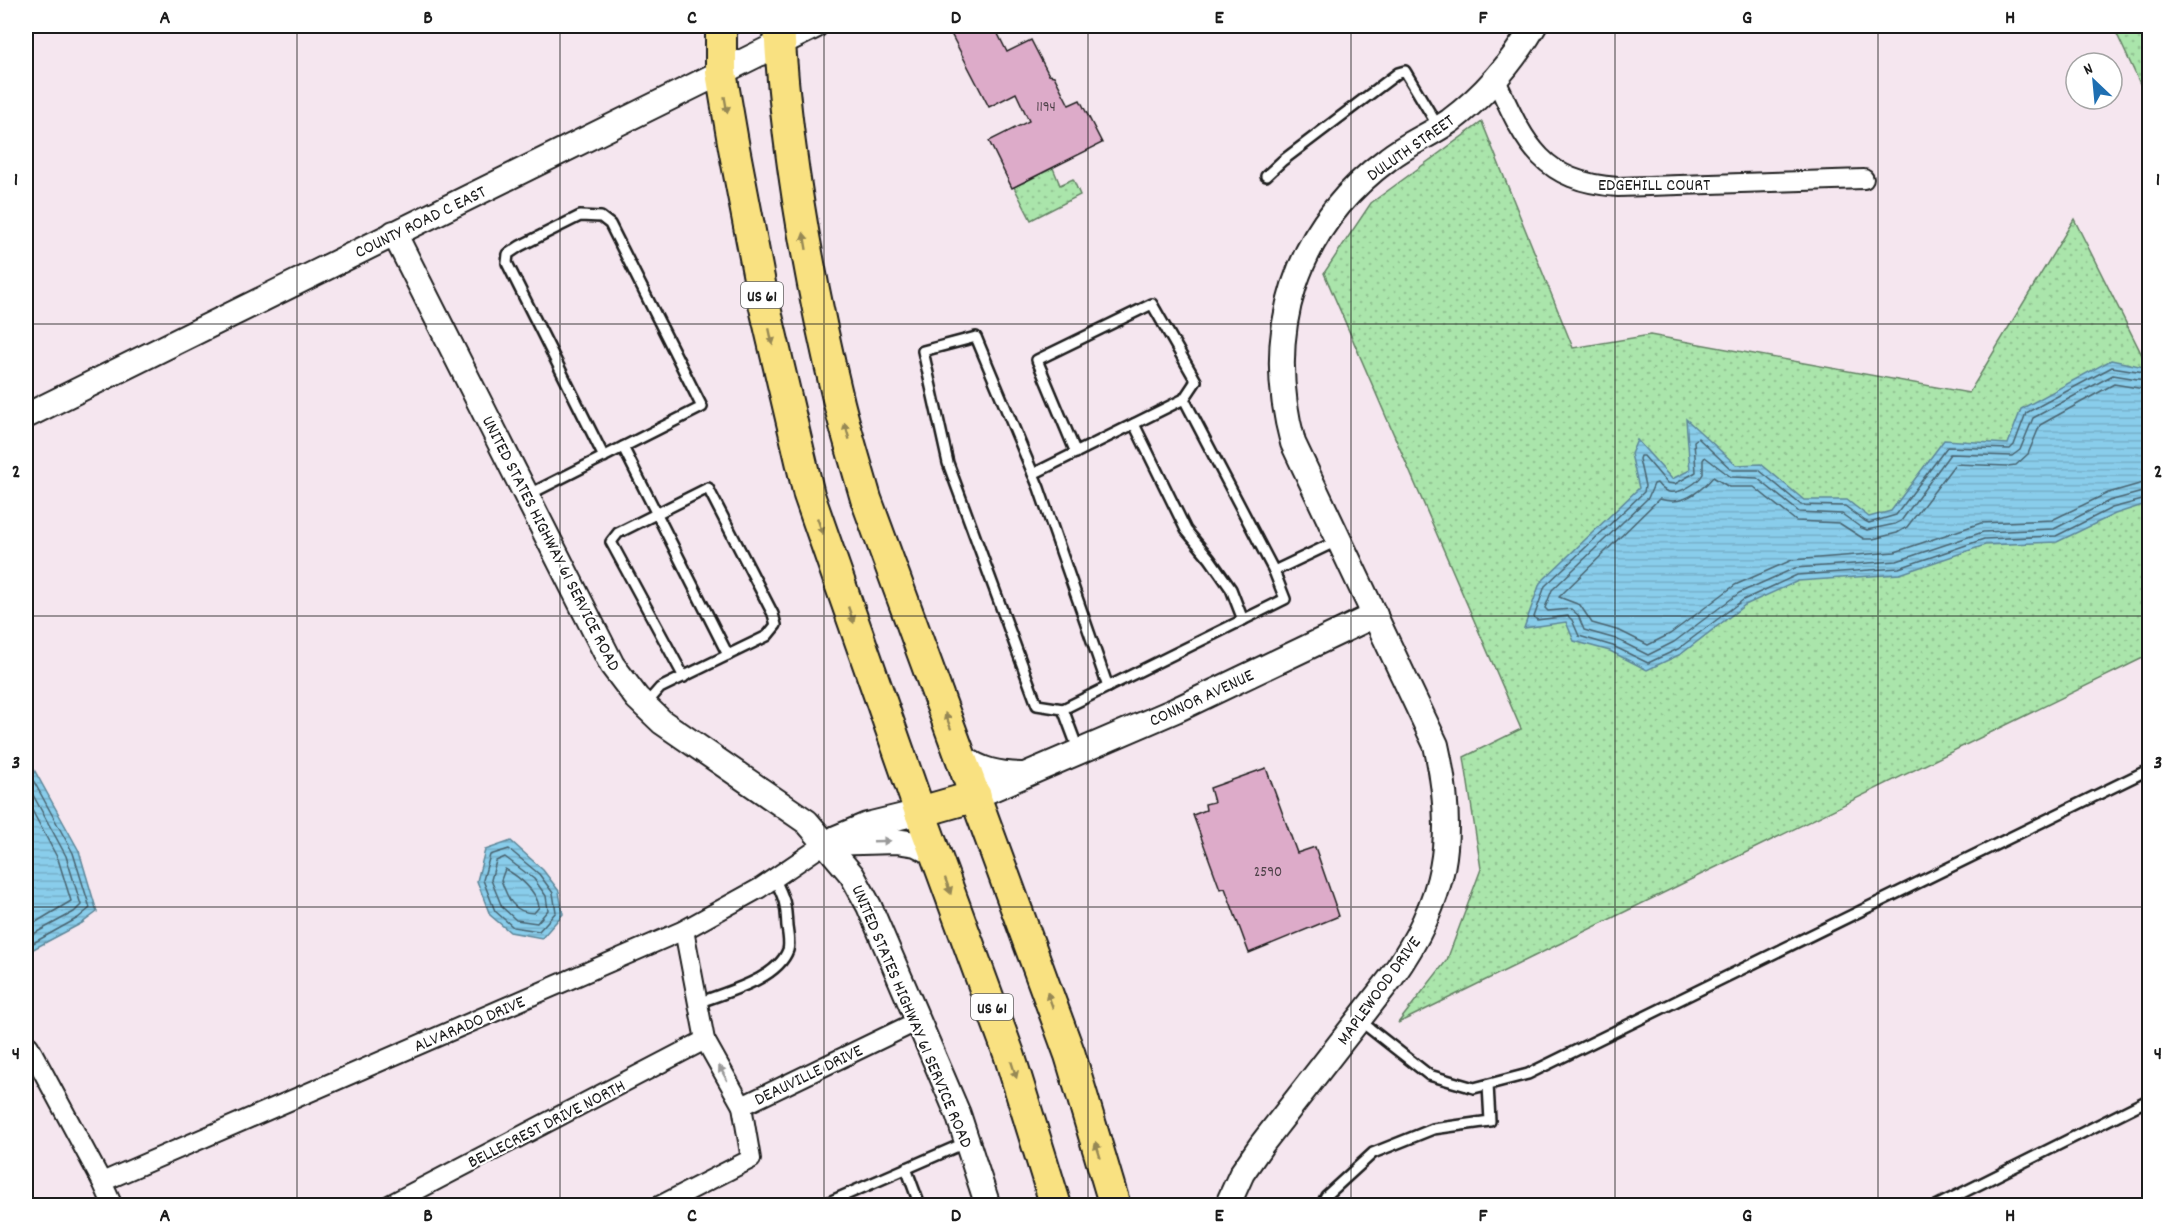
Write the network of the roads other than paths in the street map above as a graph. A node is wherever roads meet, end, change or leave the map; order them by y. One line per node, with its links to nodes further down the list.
1 (722, 26): 5 (main road, US 61)
2 (815, 26): 4 (street, COUNTY ROAD C EAST)
3 (1534, 26): 6 (street, DULUTH STREET)
4 (780, 34): 5 (street, COUNTY ROAD C EAST); 30 (main road, one-way to 4)
5 (721, 72): 10 (street, COUNTY ROAD C EAST); 34 (main road, US 61, one-way to 34)
6 (1496, 80): 7 (street, DULUTH STREET); 9 (street, EDGEHILL COURT)
7 (1438, 128): 8 (lane); 20 (street, DULUTH STREET)
8 (1266, 176)
9 (1864, 179)
10 (394, 233): 12 (street, COUNTY ROAD C EAST); 18 (street, UNITED STATES HIGHWAY 61 SERVICE ROAD)
11 (1184, 399): 13 (lane); 15 (lane); 21 (lane)
12 (26, 416)
13 (1134, 424): 15 (lane); 23 (lane)
14 (623, 447): 16 (lane); 16 (lane); 19 (lane)
15 (1076, 453): 17 (lane)
16 (604, 457): 18 (lane)
17 (1033, 474): 26 (lane); 28 (lane)
18 (526, 496): 27 (street, UNITED STATES HIGHWAY 61 SERVICE ROAD)
19 (658, 513): 24 (lane); 24 (lane); 25 (lane)
20 (1339, 540): 21 (lane); 22 (street, DULUTH STREET)
21 (1275, 571): 23 (lane)
22 (1375, 615): 29 (street, CONNOR AVENUE); 40 (street, MAPLEWOOD DRIVE)
23 (1243, 620): 26 (lane)
24 (728, 655): 25 (lane)
25 (684, 677): 27 (lane)
26 (1108, 687): 28 (lane)
27 (645, 706): 35 (street, UNITED STATES HIGHWAY 61 SERVICE ROAD)
28 (1063, 709): 29 (lane)
29 (1079, 752): 32 (street, CONNOR AVENUE)
30 (961, 757): 32 (street, CONNOR AVENUE); 33 (main road)
31 (2150, 769): 44 (lane)
32 (1027, 775): 33 (street, CONNOR AVENUE)
33 (976, 796): 34 (main road, CONNOR AVENUE); 57 (main road, one-way to 33)
34 (920, 812): 35 (street); 36 (main road, US 61)
35 (826, 843): 36 (street, one-way to 36); 37 (street, ALVARADO DRIVE); 41 (street, UNITED STATES HIGHWAY 61 SERVICE ROAD)
36 (936, 854): 56 (main road, US 61, one-way to 56)
37 (774, 878): 38 (street, ALVARADO DRIVE); 39 (lane)
38 (684, 930): 39 (street); 49 (street, ALVARADO DRIVE)
39 (698, 1003): 42 (street)
40 (1359, 1020): 44 (lane); 58 (street, MAPLEWOOD DRIVE)
41 (918, 1021): 46 (street, DEAUVILLE DRIVE); 47 (street, UNITED STATES HIGHWAY 61 SERVICE ROAD)
42 (705, 1040): 46 (street, one-way to 42); 51 (street, BELLECREST DRIVE NORTH)
43 (27, 1047): 49 (street)
44 (1488, 1085): 59 (lane)
45 (2150, 1099): 60 (lane)
46 (742, 1106): 52 (street, DEAUVILLE DRIVE)
47 (968, 1141): 48 (lane); 55 (street, UNITED STATES HIGHWAY 61 SERVICE ROAD)
48 (906, 1168): 53 (lane); 54 (lane)
49 (102, 1182): 50 (street)
50 (113, 1206)
51 (387, 1206)
52 (659, 1206)
53 (820, 1206)
54 (920, 1206)
55 (988, 1206)
56 (1056, 1206)
57 (1115, 1206)
58 (1227, 1206)
59 (1321, 1206)
60 (1936, 1206)

